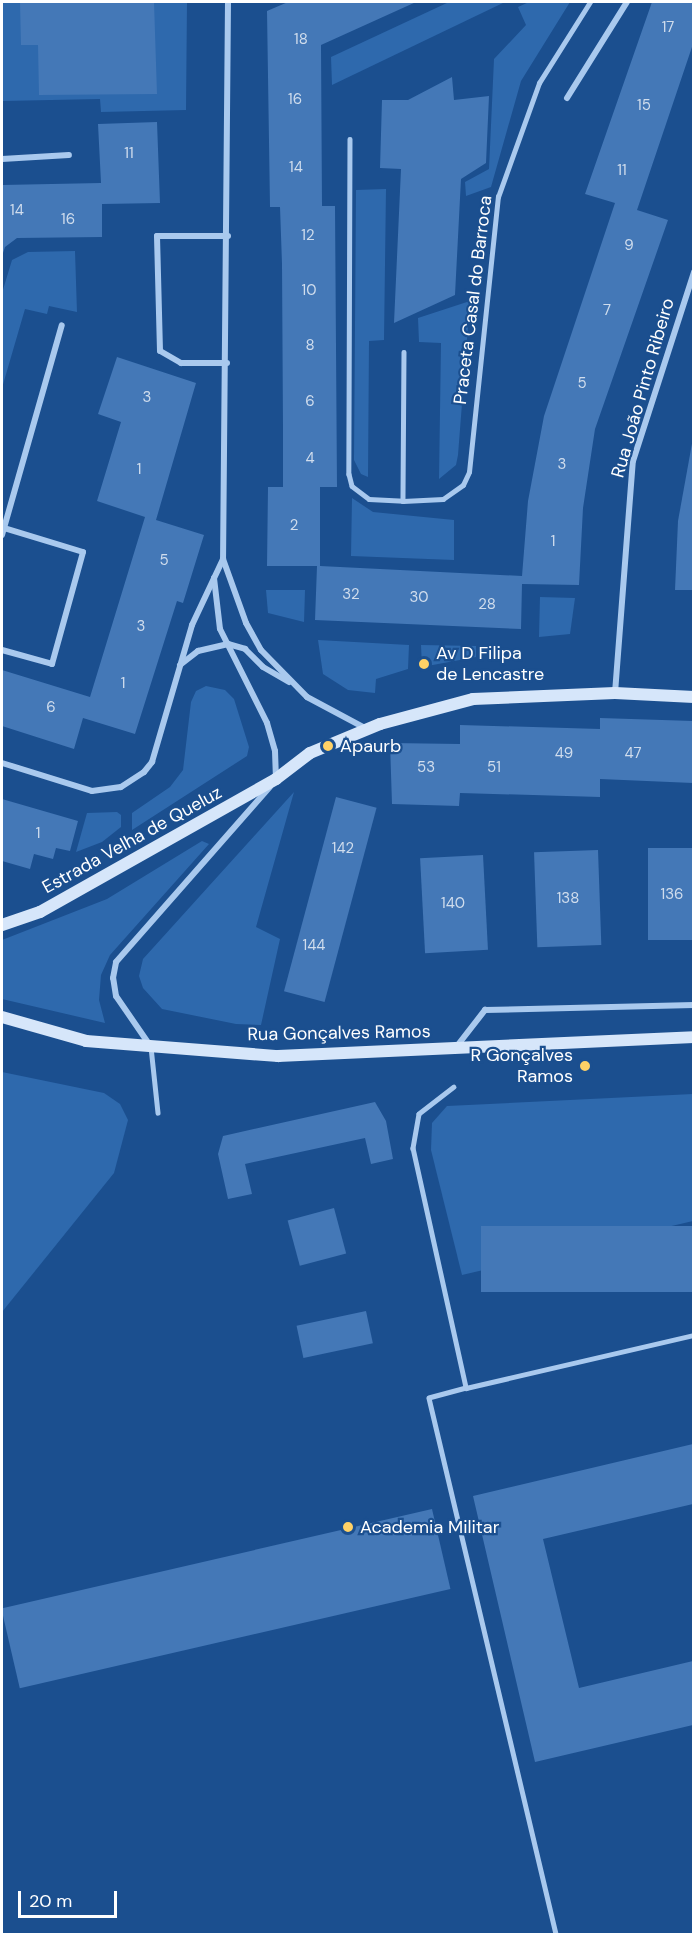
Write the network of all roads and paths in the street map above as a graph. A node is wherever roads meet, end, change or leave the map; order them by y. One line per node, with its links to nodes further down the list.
1 (228, 2): 8 (street)
2 (590, 2): 13 (lane, Praceta Casal do Barroca)
3 (627, 2): 4 (street)
4 (567, 98)
5 (350, 139): 13 (lane, Praceta Casal do Barroca)
6 (69, 155): 7 (street)
7 (2, 159)
8 (228, 236): 12 (street); 12 (street)
9 (693, 272): 21 (street, Rua João Pinto Ribeiro)
10 (62, 325): 14 (street)
11 (404, 352): 13 (lane)
12 (227, 363): 15 (street)
13 (403, 501)
14 (3, 531): 18 (street)
15 (223, 559): 16 (street); 20 (street)
16 (214, 578): 17 (street); 19 (street)
17 (228, 644): 19 (street); 20 (street); 25 (street)
18 (2, 650)
19 (180, 666): 24 (street)
20 (293, 684): 23 (street)
21 (615, 693): 22 (main road, Estrada Velha de Queluz); 23 (main road, Estrada Velha de Queluz)
22 (693, 697)
23 (367, 729): 25 (main road, Estrada Velha de Queluz)
24 (2, 763)
25 (276, 779): 26 (main road, Estrada Velha de Queluz); 30 (street)
26 (2, 925)
27 (693, 1005): 31 (street, Rua Gonçalves Ramos)
28 (2, 1017): 30 (main road)
29 (693, 1037): 31 (main road, Rua Gonçalves Ramos)
30 (151, 1047): 31 (main road, Rua Gonçalves Ramos); 33 (lane)
31 (455, 1049)
32 (454, 1087): 35 (lane)
33 (158, 1113)
34 (693, 1335): 35 (lane)
35 (466, 1388): 36 (lane)
36 (556, 1935)

